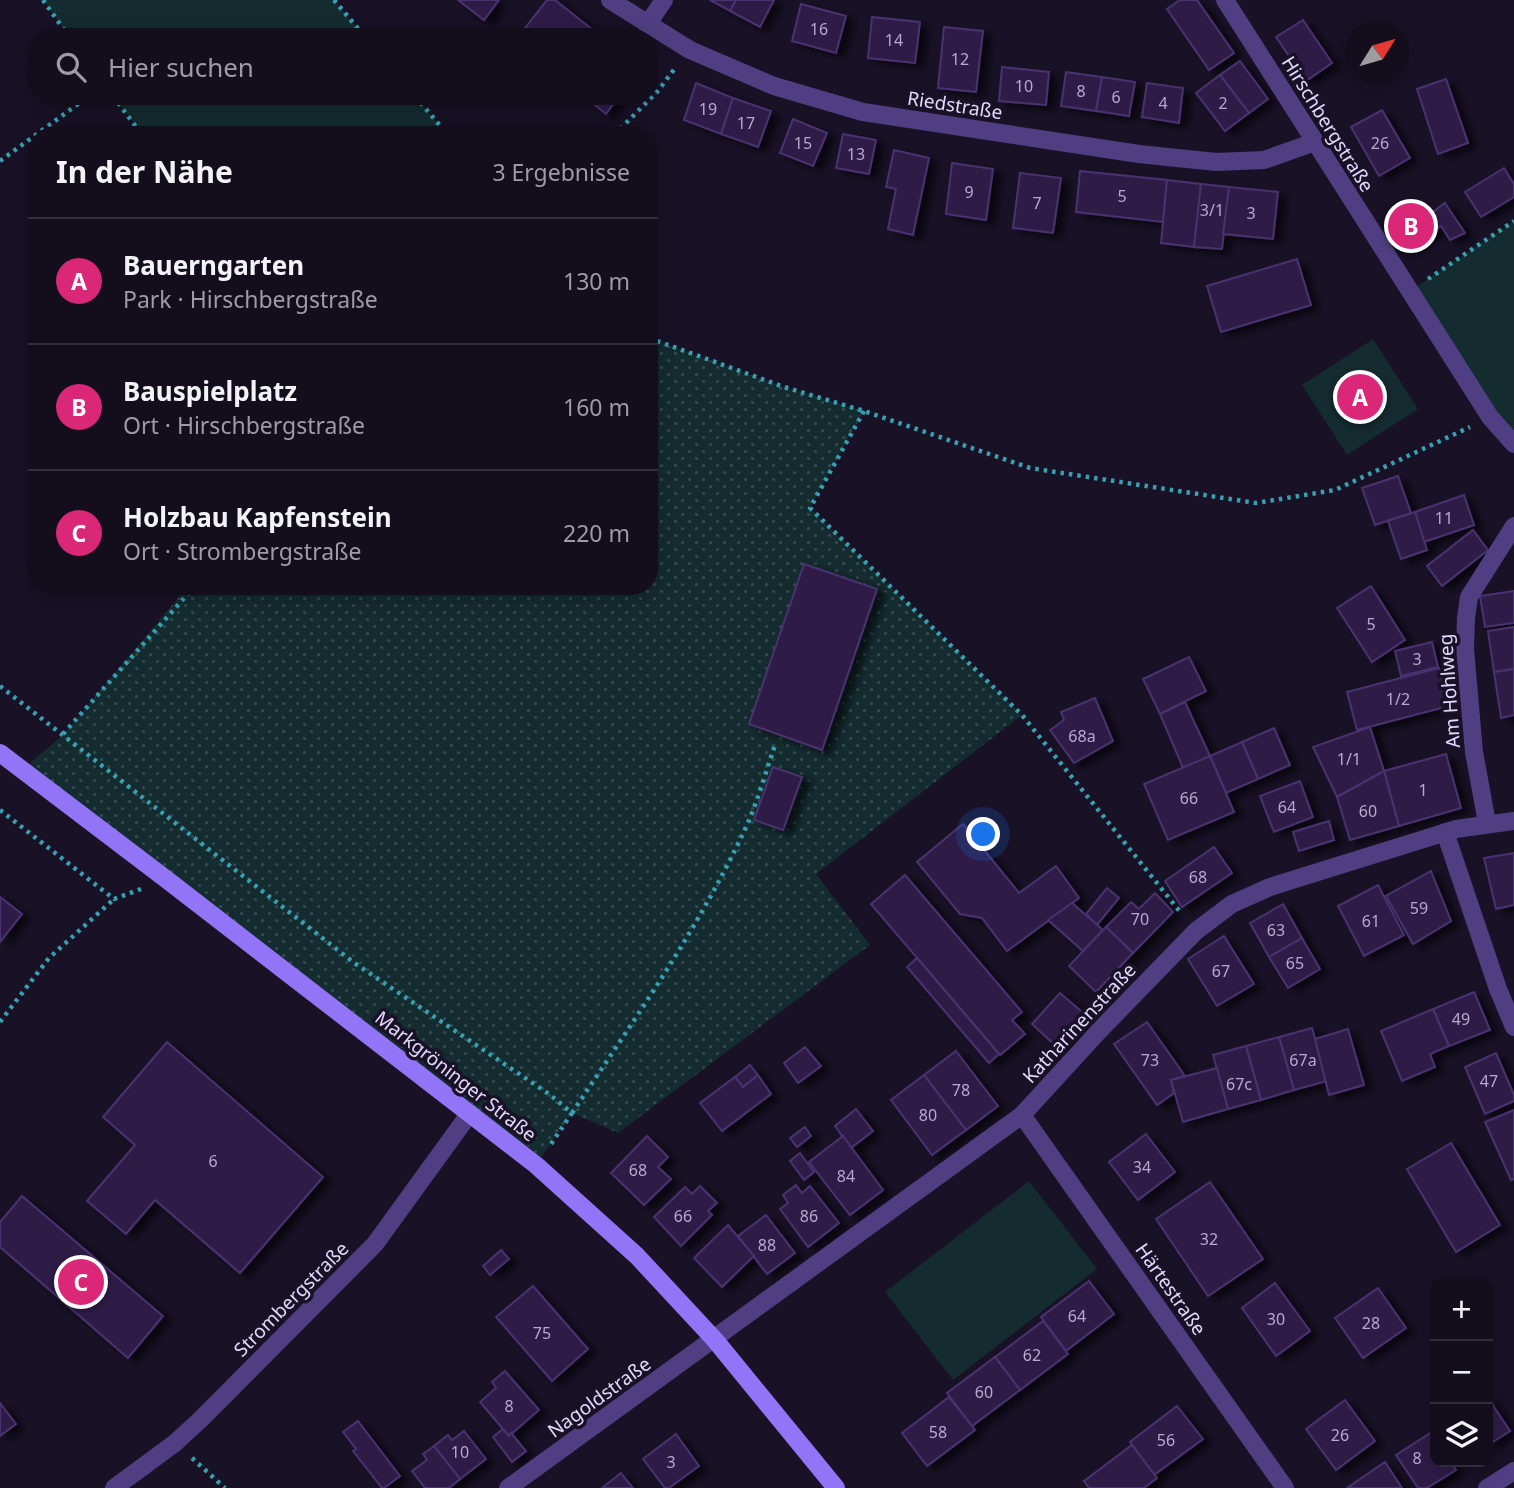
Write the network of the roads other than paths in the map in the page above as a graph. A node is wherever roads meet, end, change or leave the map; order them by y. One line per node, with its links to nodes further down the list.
1 (610, 0): 4 (street, Riedstraße)
2 (664, 0): 4 (street)
3 (1225, 0): 7 (street, Hirschbergstraße)
4 (648, 25): 5 (street, Riedstraße)
5 (653, 28)
6 (658, 31): 7 (street, Riedstraße)
7 (1315, 142): 8 (street, Hirschbergstraße)
8 (1514, 444)
9 (1514, 526): 12 (street, Am Hohlweg)
10 (0, 754): 15 (main road, Markgröninger Straße)
11 (1514, 821): 12 (street, Katharinenstraße)
12 (1487, 823): 13 (street, Katharinenstraße)
13 (1445, 832): 14 (street); 16 (street, Katharinenstraße)
14 (1514, 1027)
15 (470, 1113): 17 (main road, Markgröninger Straße); 19 (street, Strombergstraße)
16 (1022, 1115): 17 (street, Katharinenstraße); 22 (street, Härtestraße)
17 (715, 1340): 20 (street, Nagoldstraße); 21 (main road, Markgröninger Straße)
18 (1514, 1471): 23 (street)
19 (114, 1488)
20 (508, 1488)
21 (836, 1488)
22 (1285, 1488)
23 (1487, 1488)

